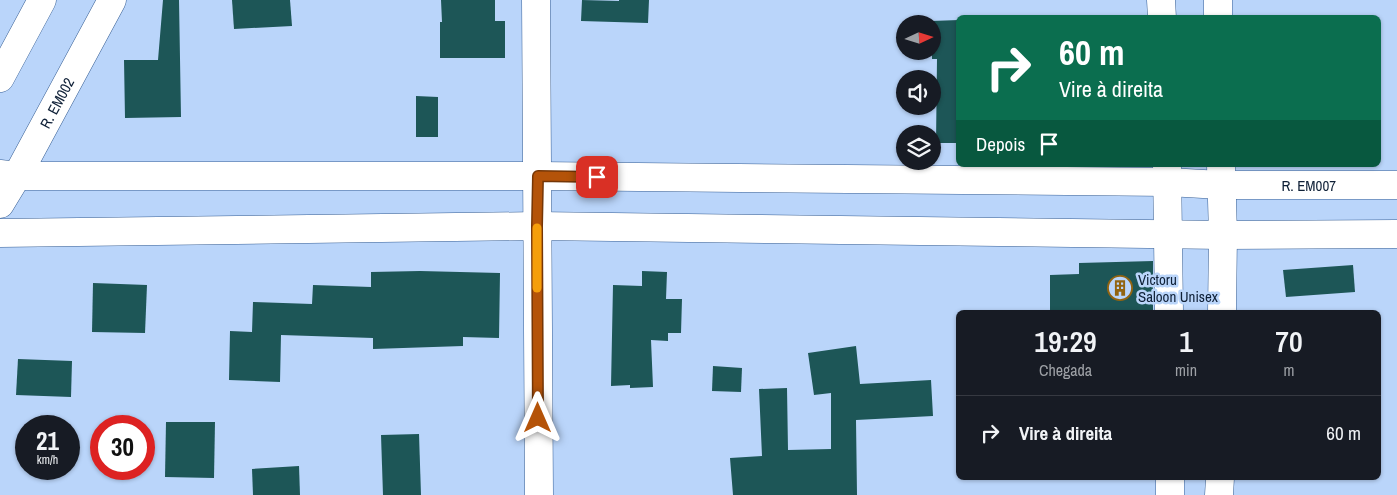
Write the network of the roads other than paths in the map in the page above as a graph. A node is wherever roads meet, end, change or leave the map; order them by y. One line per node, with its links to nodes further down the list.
1 (42, 0): 8 (street)
2 (112, 0): 10 (street, R. EM002)
3 (536, 0): 12 (street)
4 (1161, 0): 6 (street)
5 (1218, 0): 7 (street)
6 (1162, 15)
7 (1218, 15)
8 (2, 71)
9 (1167, 173): 11 (street, R. EM007); 12 (street, R. EM007); 17 (street)
10 (9, 175): 12 (street, R. EM007); 14 (street, R. EM002)
11 (1221, 175): 13 (street, R. EM007); 19 (street)
12 (538, 176): 15 (street)
13 (1397, 185)
14 (0, 204)
15 (537, 226): 16 (street); 17 (street); 24 (street)
16 (0, 233)
17 (1169, 234): 19 (street); 20 (street)
18 (1397, 234): 19 (street)
19 (1223, 235): 21 (street)
20 (1169, 310)
21 (1222, 310)
22 (1170, 480): 25 (street)
23 (1220, 480): 26 (street)
24 (539, 495)
25 (1170, 495)
26 (1219, 495)

